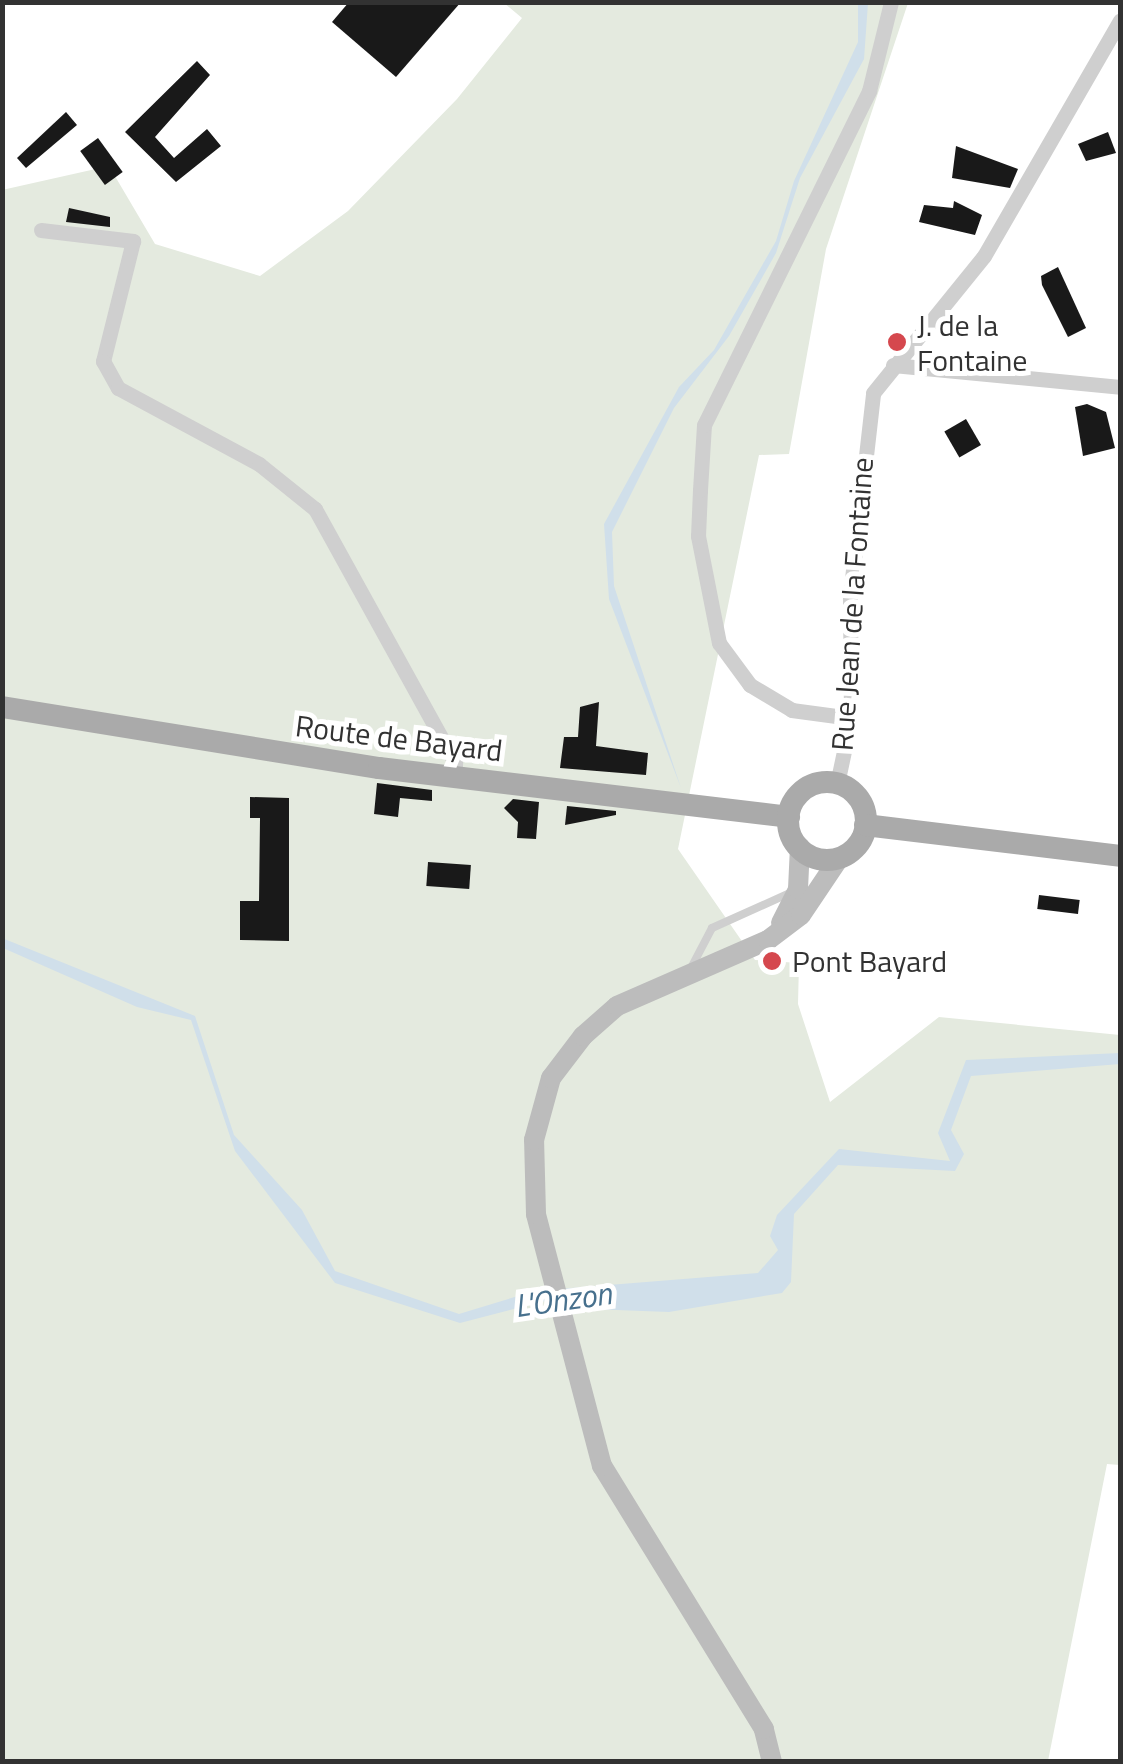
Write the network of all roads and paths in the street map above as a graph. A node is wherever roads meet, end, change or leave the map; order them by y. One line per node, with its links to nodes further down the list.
1 (892, 2): 7 (street)
2 (1120, 20): 4 (street, Rue Jean de la Fontaine)
3 (41, 230): 8 (street)
4 (893, 365): 5 (street); 7 (street, Rue Jean de la Fontaine)
5 (1120, 387)
6 (2, 706): 8 (main road, Route de Bayard)
7 (851, 718): 9 (street, Rue Jean de la Fontaine)
8 (455, 777): 10 (main road, Route de Bayard)
9 (837, 784): 10 (main road); 11 (main road)
10 (789, 817): 12 (main road)
11 (865, 825): 13 (main road); 14 (main road)
12 (800, 847): 14 (main road); 15 (main road)
13 (1120, 856)
14 (838, 860): 16 (main road)
15 (798, 889): 16 (main road); 17 (lane)
16 (768, 940): 17 (main road)
17 (686, 974): 18 (main road)
18 (772, 1762)

